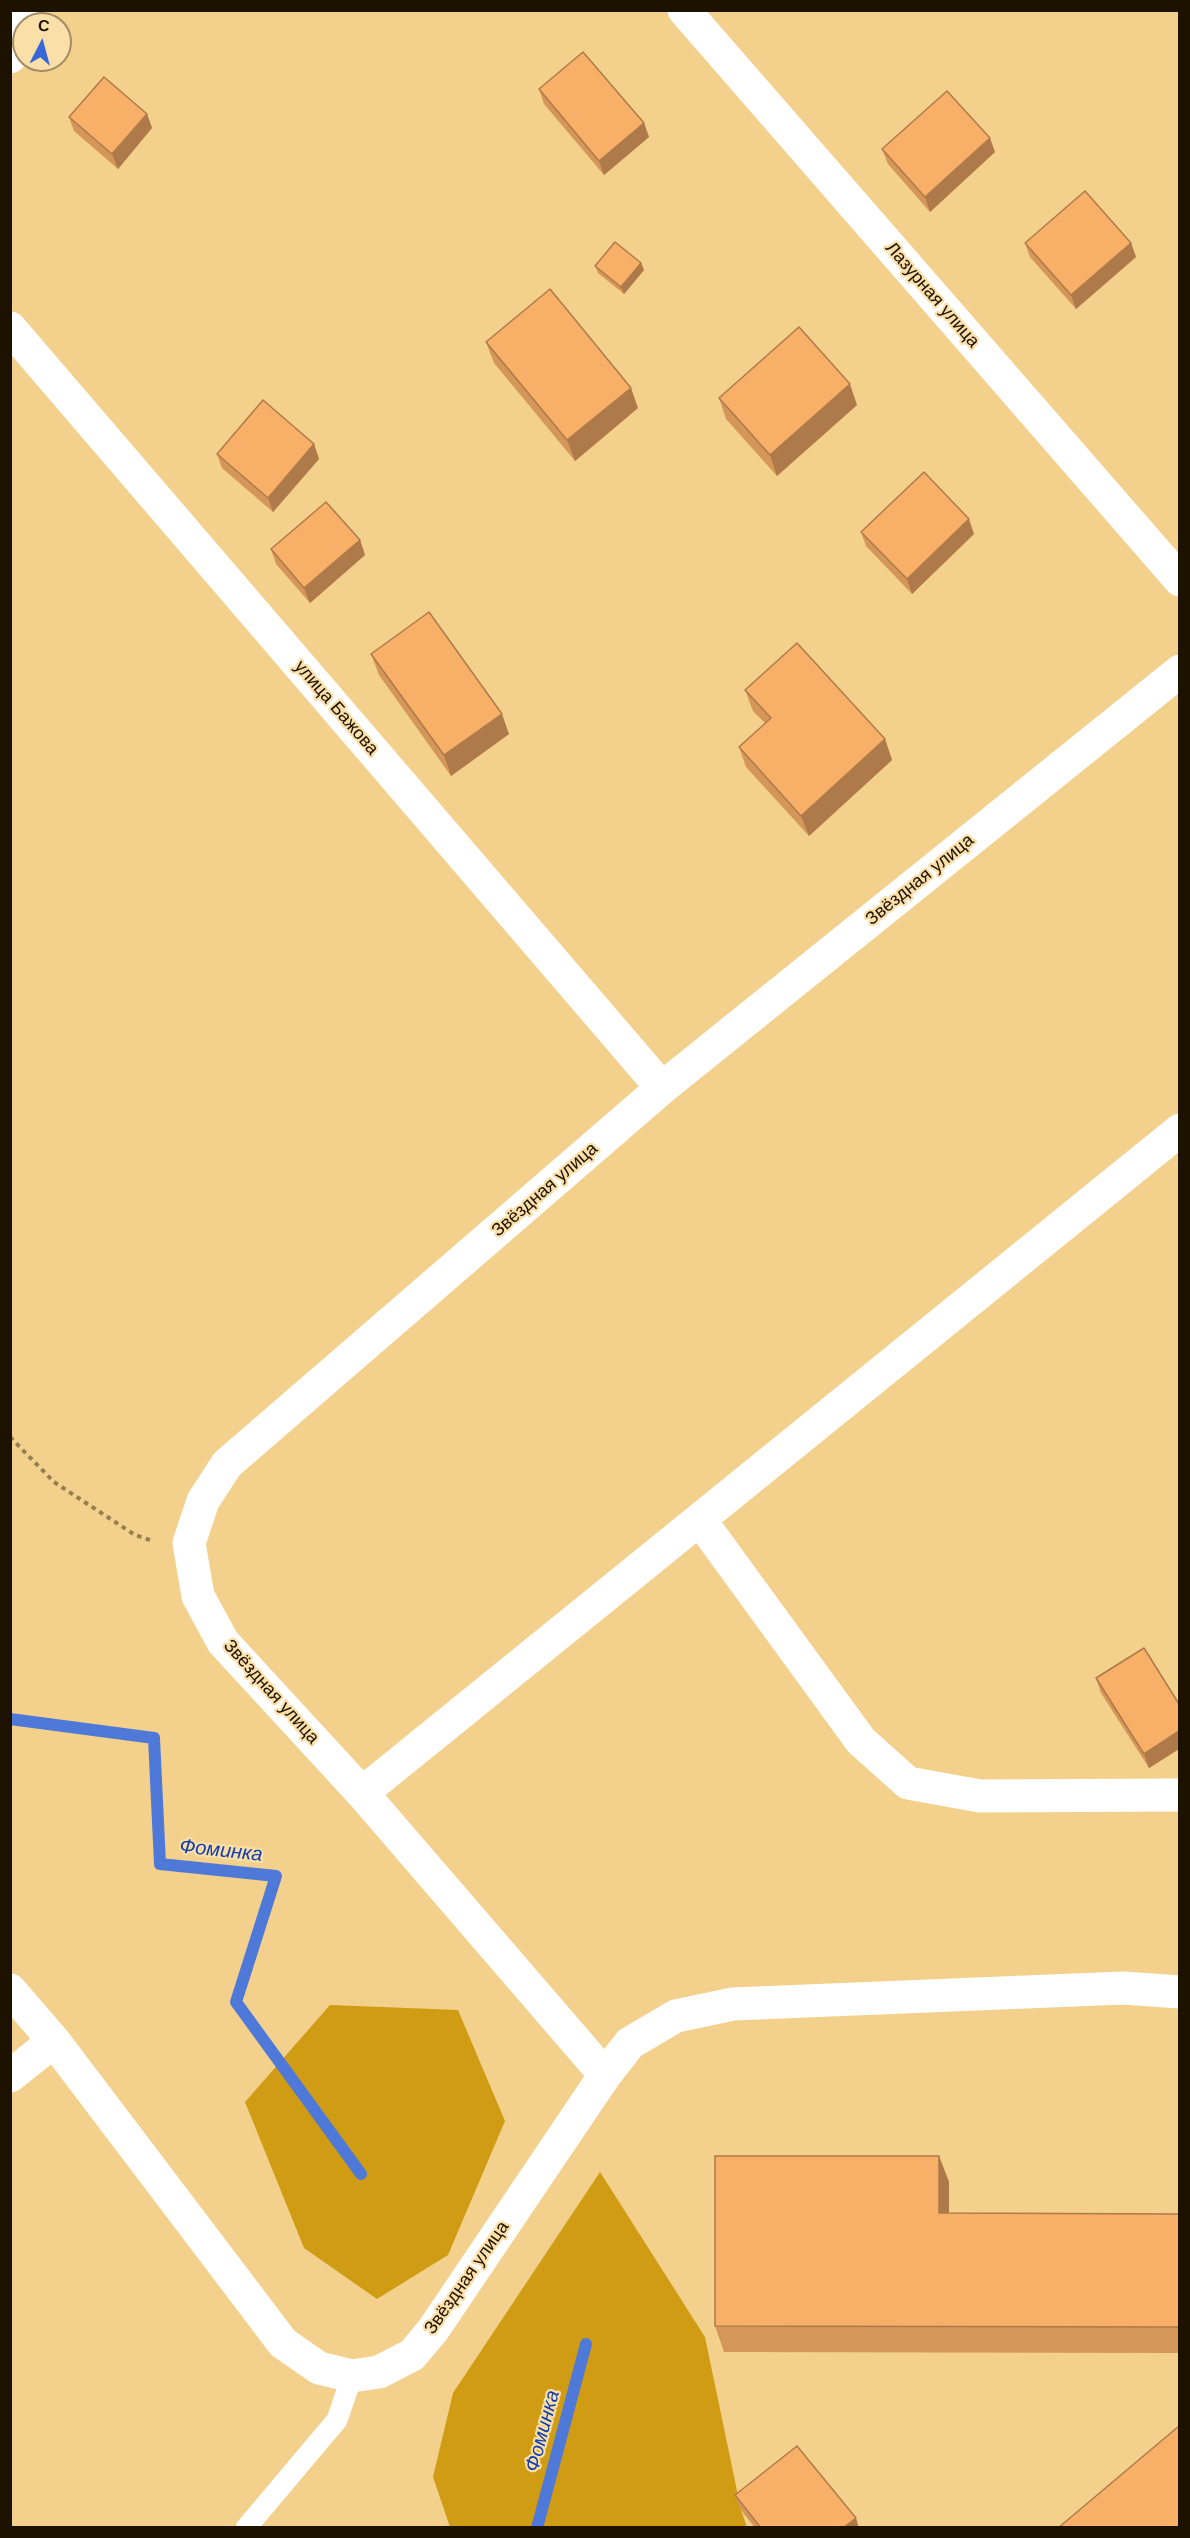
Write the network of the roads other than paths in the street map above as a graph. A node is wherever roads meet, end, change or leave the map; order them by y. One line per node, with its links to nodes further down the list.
1 (22, 10): 3 (street)
2 (684, 10): 5 (street, Лазурная улица)
3 (10, 57)
4 (10, 328): 7 (street, улица Бажова)
5 (1179, 580)
6 (1179, 671): 7 (street, Звёздная улица)
7 (662, 1088): 10 (street, Звёздная улица)
8 (1179, 1130): 9 (street)
9 (700, 1520): 10 (street); 11 (street)
10 (362, 1793): 15 (street, Звёздная улица)
11 (1179, 1795)
12 (10, 1990): 14 (street, Звёздная улица)
13 (1179, 1992): 15 (street)
14 (54, 2041): 16 (street); 17 (street, Звёздная улица)
15 (605, 2075): 17 (street, Звёздная улица)
16 (10, 2076)
17 (352, 2376): 18 (lane)
18 (246, 2528)

